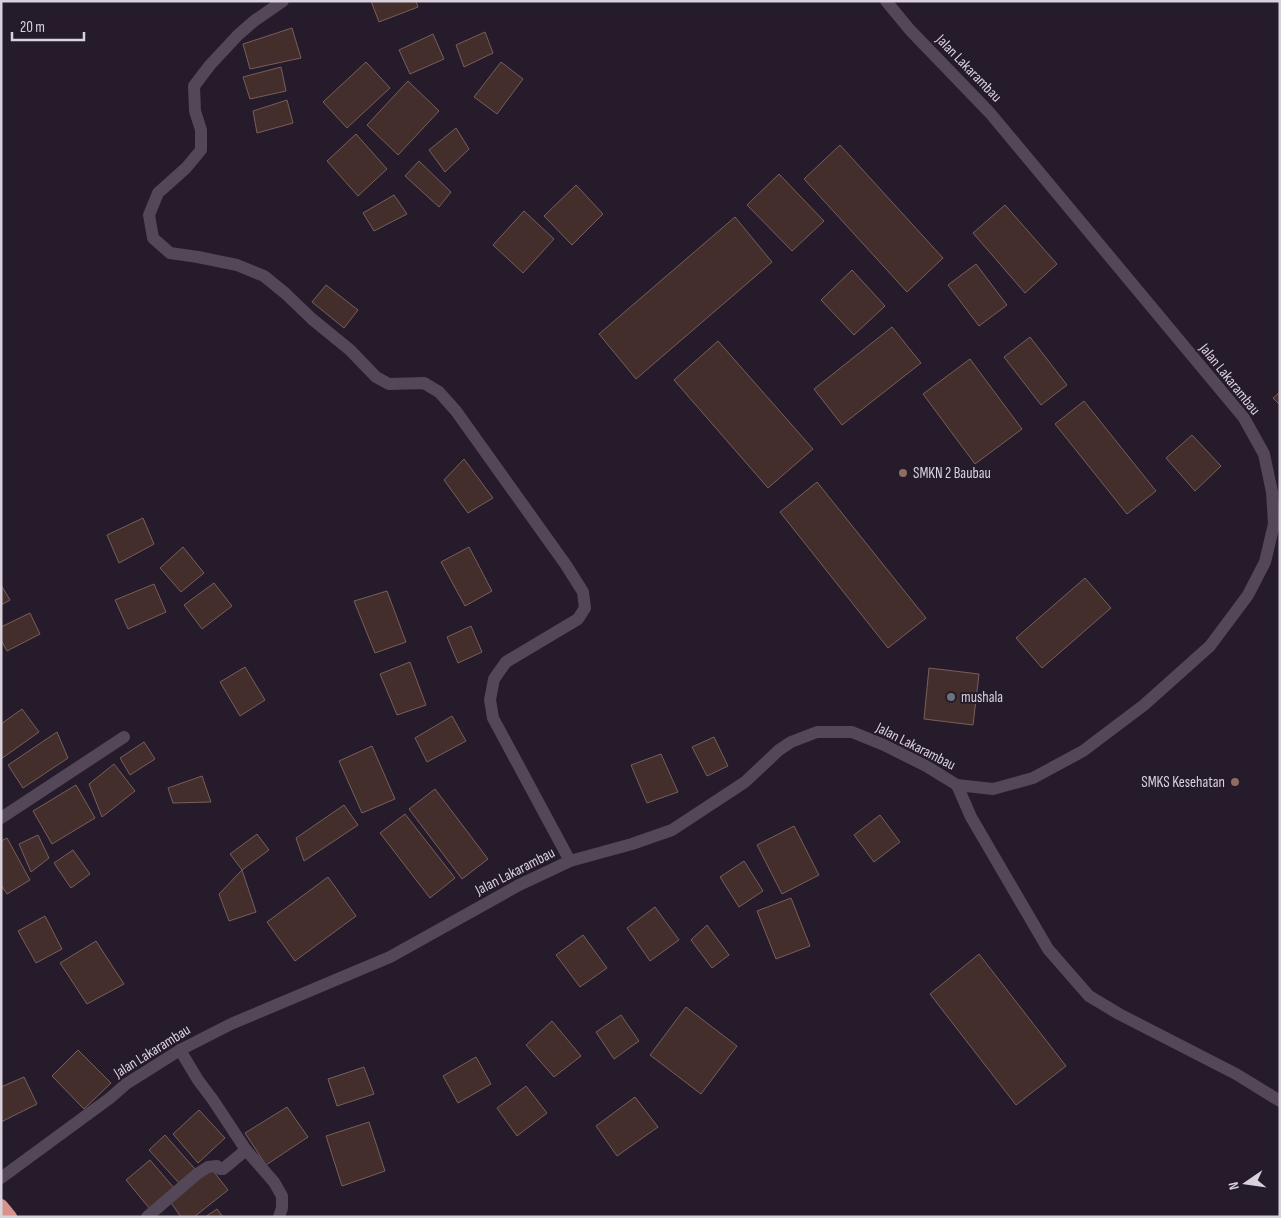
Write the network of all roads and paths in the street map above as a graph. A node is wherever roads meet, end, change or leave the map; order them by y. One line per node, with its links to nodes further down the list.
1 (283, 1): 6 (street)
2 (886, 1): 4 (street, Jalan Lakarambau)
3 (124, 737): 5 (street)
4 (957, 786): 6 (street, Jalan Lakarambau); 8 (street)
5 (1, 818)
6 (570, 861): 7 (street, Jalan Lakarambau)
7 (180, 1050): 9 (street); 10 (street, Jalan Lakarambau)
8 (1280, 1101)
9 (246, 1150): 13 (street); 14 (street)
10 (1, 1178)
11 (1, 1206): 12 (highway)
12 (10, 1217)
13 (147, 1217)
14 (279, 1217)

